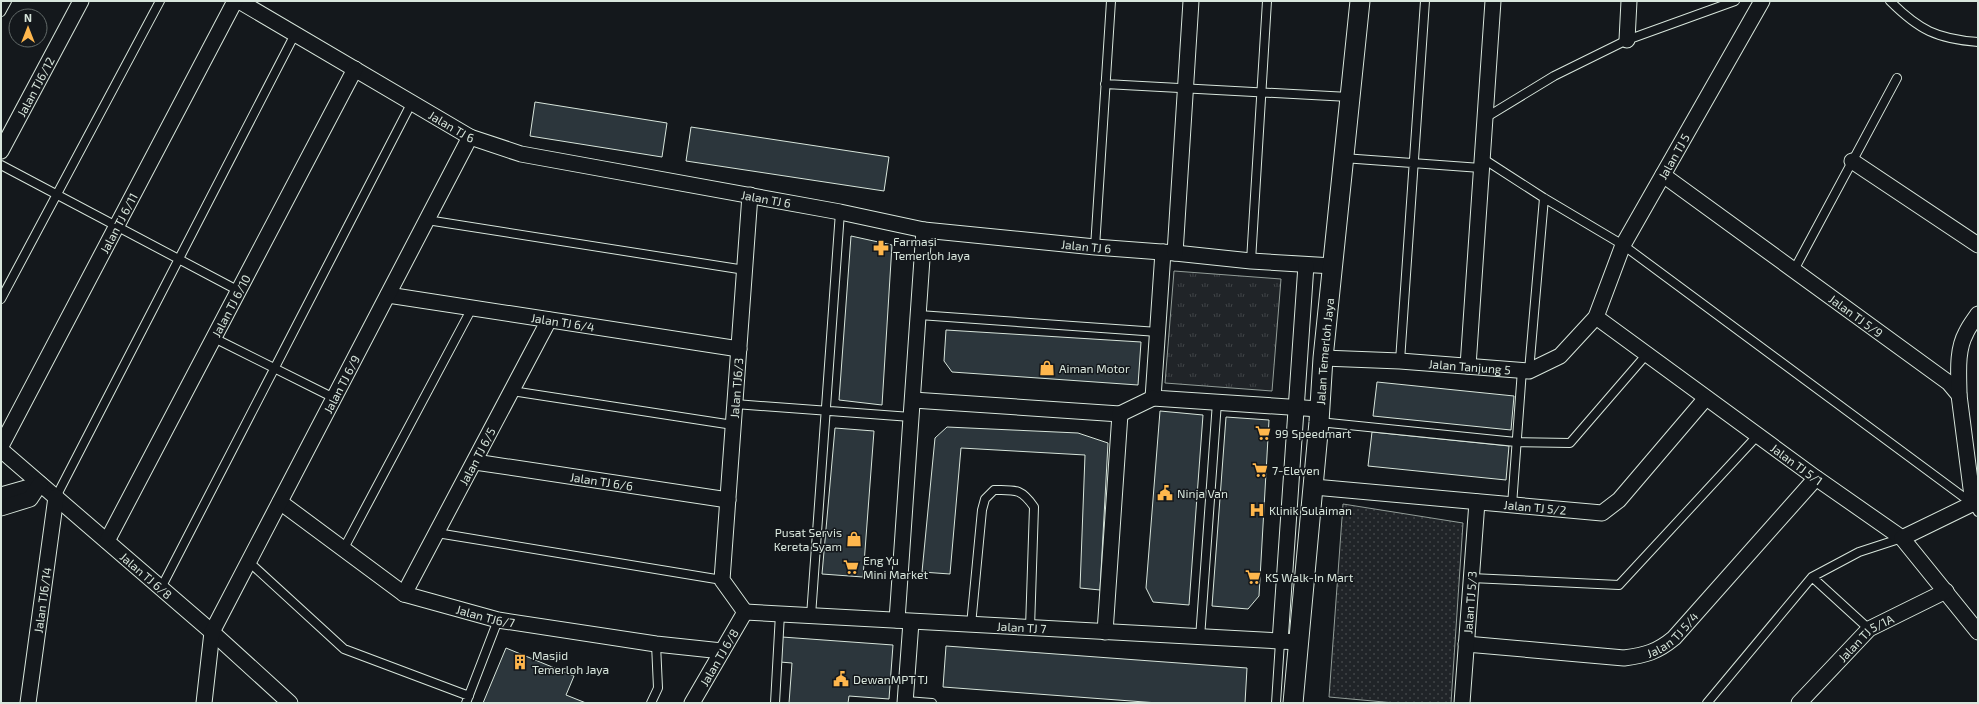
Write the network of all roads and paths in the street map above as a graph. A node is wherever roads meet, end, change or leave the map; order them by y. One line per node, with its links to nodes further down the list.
1 (7, 1): 16 (lane)
2 (81, 1): 28 (street, Jalan TJ6/12)
3 (160, 1): 38 (lane)
4 (235, 1): 42 (street, Jalan TJ 6/11)
5 (239, 1): 17 (street, Jalan TJ 6)
6 (1111, 1): 22 (lane)
7 (1191, 1): 23 (street)
8 (1267, 1): 24 (lane)
9 (1360, 1): 25 (street, Jalan Temerloh Jaya)
10 (1425, 1): 34 (lane)
11 (1492, 1): 27 (street)
12 (1629, 1): 18 (street)
13 (1735, 1): 18 (lane)
14 (1762, 1): 36 (street, Jalan TJ 5)
15 (1890, 1): 19 (lane)
16 (1, 12)
17 (295, 34): 20 (street, Jalan TJ 6); 48 (lane)
18 (1626, 40): 27 (lane)
19 (1978, 42)
20 (355, 69): 26 (street, Jalan TJ 6); 54 (street, Jalan TJ 6/10)
21 (1897, 78): 32 (lane)
22 (1105, 84): 23 (lane); 46 (lane)
23 (1186, 89): 24 (lane); 47 (street)
24 (1261, 94): 25 (lane); 49 (lane)
25 (1349, 98): 31 (street, Jalan Temerloh Jaya)
26 (412, 102): 29 (street, Jalan TJ 6); 69 (lane)
27 (1485, 118): 33 (street)
28 (6, 132): 30 (street, Jalan TJ6/12)
29 (470, 137): 37 (street, Jalan TJ 6); 41 (street, Jalan TJ 6/9)
30 (1, 152)
31 (1343, 158): 34 (lane); 51 (street, Jalan Temerloh Jaya)
32 (1852, 161): 45 (street); 53 (lane)
33 (1482, 163): 34 (lane); 39 (lane); 68 (street)
34 (1414, 164): 67 (lane)
35 (1, 165): 38 (lane)
36 (1663, 176): 44 (street, Jalan TJ 5); 53 (street, Jalan TJ 5/9)
37 (750, 195): 40 (street, Jalan TJ 6); 52 (street, Jalan TJ6/3)
38 (57, 196): 42 (lane); 56 (lane)
39 (1544, 198): 44 (lane); 70 (lane)
40 (840, 212): 43 (street, Jalan TJ 6); 80 (lane)
41 (427, 220): 52 (lane); 55 (street, Jalan TJ 6/9)
42 (117, 226): 48 (lane); 87 (street, Jalan TJ 6/11)
43 (924, 230): 46 (street, Jalan TJ 6); 59 (street)
44 (1623, 245): 60 (street, Jalan TJ 5); 99 (lane)
45 (1978, 245)
46 (1095, 247): 47 (street, Jalan TJ 6)
47 (1169, 252): 49 (street, Jalan TJ 6); 62 (street)
48 (177, 259): 54 (lane); 94 (lane)
49 (1251, 261): 50 (street, Jalan TJ 6)
50 (1306, 264): 51 (street, Jalan TJ 6); 79 (street)
51 (1333, 266): 66 (street, Jalan Temerloh Jaya)
52 (745, 270): 64 (street, Jalan TJ6/3)
53 (1794, 270): 72 (street, Jalan TJ 5/9)
54 (238, 291): 63 (street, Jalan TJ 6/10)
55 (388, 295): 57 (street, Jalan TJ 6/4); 73 (street, Jalan TJ 6/9)
56 (1, 299)
57 (472, 308): 61 (street, Jalan TJ 6/4); 104 (lane)
58 (1978, 314): 72 (street)
59 (919, 315): 62 (lane); 76 (street)
60 (1596, 317): 65 (street, Jalan TJ 5/1); 70 (street)
61 (549, 320): 64 (street, Jalan TJ 6/4); 71 (street, Jalan TJ 6/5)
62 (1158, 332): 74 (street)
63 (214, 338): 69 (lane); 103 (street, Jalan TJ 6/10)
64 (739, 349): 78 (street, Jalan TJ6/3)
65 (1646, 355): 75 (street, Jalan TJ 5/1); 86 (lane)
66 (1323, 358): 67 (street, Jalan Tanjung 5); 82 (street, Jalan Temerloh Jaya)
67 (1400, 361): 68 (street, Jalan Tanjung 5)
68 (1468, 366): 70 (street, Jalan Tanjung 5)
69 (275, 368): 73 (lane); 109 (lane)
70 (1526, 370): 86 (lane)
71 (512, 391): 84 (lane); 89 (street, Jalan TJ 6/5)
72 (1959, 395): 99 (street)
73 (334, 398): 96 (street, Jalan TJ 6/9)
74 (1153, 398): 77 (street); 81 (street)
75 (1706, 398): 85 (street, Jalan TJ 5/1); 98 (street, Jalan TJ 5/2)
76 (912, 400): 81 (street); 83 (street)
77 (1217, 402): 79 (street); 123 (lane)
78 (735, 404): 80 (lane); 84 (street, Jalan TJ6/3)
79 (1296, 408): 82 (street); 124 (street)
80 (826, 411): 83 (lane); 114 (lane)
81 (1120, 414): 121 (street)
82 (1319, 416): 86 (lane); 92 (street, Jalan Temerloh Jaya)
83 (911, 417): 116 (street)
84 (733, 425): 95 (street, Jalan TJ6/3)
85 (1758, 435): 90 (street, Jalan TJ 5/1); 107 (lane)
86 (1516, 442): 98 (lane)
87 (1, 446)
88 (1, 450): 91 (street, Jalan TJ 6/8)
89 (475, 462): 95 (street, Jalan TJ 6/6); 101 (street, Jalan TJ 6/5)
90 (1816, 478): 102 (street, Jalan TJ 5/1); 126 (street, Jalan TJ 5/4)
91 (40, 484): 93 (street); 94 (street, Jalan TJ 6/8); 100 (street)
92 (1314, 487): 97 (street, Jalan TJ 5/2); 124 (street, Jalan Temerloh Jaya)
93 (1, 495)
94 (56, 497): 103 (street, Jalan TJ 6/8); 130 (street, Jalan TJ6/14)
95 (728, 500): 108 (street, Jalan TJ6/3)
96 (280, 502): 104 (street, Jalan TJ6/7); 105 (street, Jalan TJ 6/9)
97 (1477, 502): 98 (street, Jalan TJ 5/2); 107 (street, Jalan TJ 5/3)
98 (1512, 505)
99 (1976, 506): 102 (street)
100 (1, 508)
101 (437, 533): 108 (lane); 111 (street, Jalan TJ 6/5)
102 (1902, 538): 106 (lane); 110 (street, Jalan TJ 5/1)
103 (107, 541): 109 (street, Jalan TJ 6/8)
104 (343, 550): 111 (street, Jalan TJ6/7)
105 (249, 562): 120 (street, Jalan TJ 6/9); 128 (lane)
106 (1812, 577): 119 (lane); 140 (lane)
107 (1472, 578): 126 (street, Jalan TJ 5/3)
108 (722, 580): 112 (street)
109 (161, 588): 120 (street, Jalan TJ 6/8)
110 (1946, 591): 119 (street, Jalan TJ 5/1A); 122 (street, Jalan TJ 5/1)
111 (404, 594): 115 (street, Jalan TJ6/7)
112 (745, 612): 113 (street, Jalan TJ 7); 127 (street, Jalan TJ 6/8)
113 (780, 614): 114 (street, Jalan TJ 7); 135 (lane)
114 (811, 616): 116 (street, Jalan TJ 7)
115 (498, 620): 125 (street, Jalan TJ6/7); 128 (lane)
116 (904, 621): 117 (street, Jalan TJ 7); 129 (street)
117 (971, 625): 118 (street, Jalan TJ 7); 118 (lane)
118 (1030, 628): 121 (street, Jalan TJ 7)
119 (1870, 629): 141 (street, Jalan TJ 5/1A)
120 (212, 632): 131 (street); 132 (street, Jalan TJ 6/8)
121 (1105, 632): 123 (street, Jalan TJ 7)
122 (1978, 632)
123 (1200, 638): 124 (street, Jalan TJ 7)
124 (1289, 642): 137 (lane); 138 (street, Jalan Temerloh Jaya)
125 (656, 644): 127 (street, Jalan TJ6/7); 133 (lane)
126 (1466, 644): 139 (street, Jalan TJ 5/3)
127 (722, 651): 134 (street, Jalan TJ 6/8)
128 (467, 700)
129 (906, 702): 136 (lane)
130 (28, 703)
131 (204, 703)
132 (290, 703)
133 (651, 703)
134 (692, 703)
135 (775, 703)
136 (932, 703)
137 (1276, 703)
138 (1293, 703)
139 (1462, 703)
140 (1707, 703)
141 (1800, 703)

